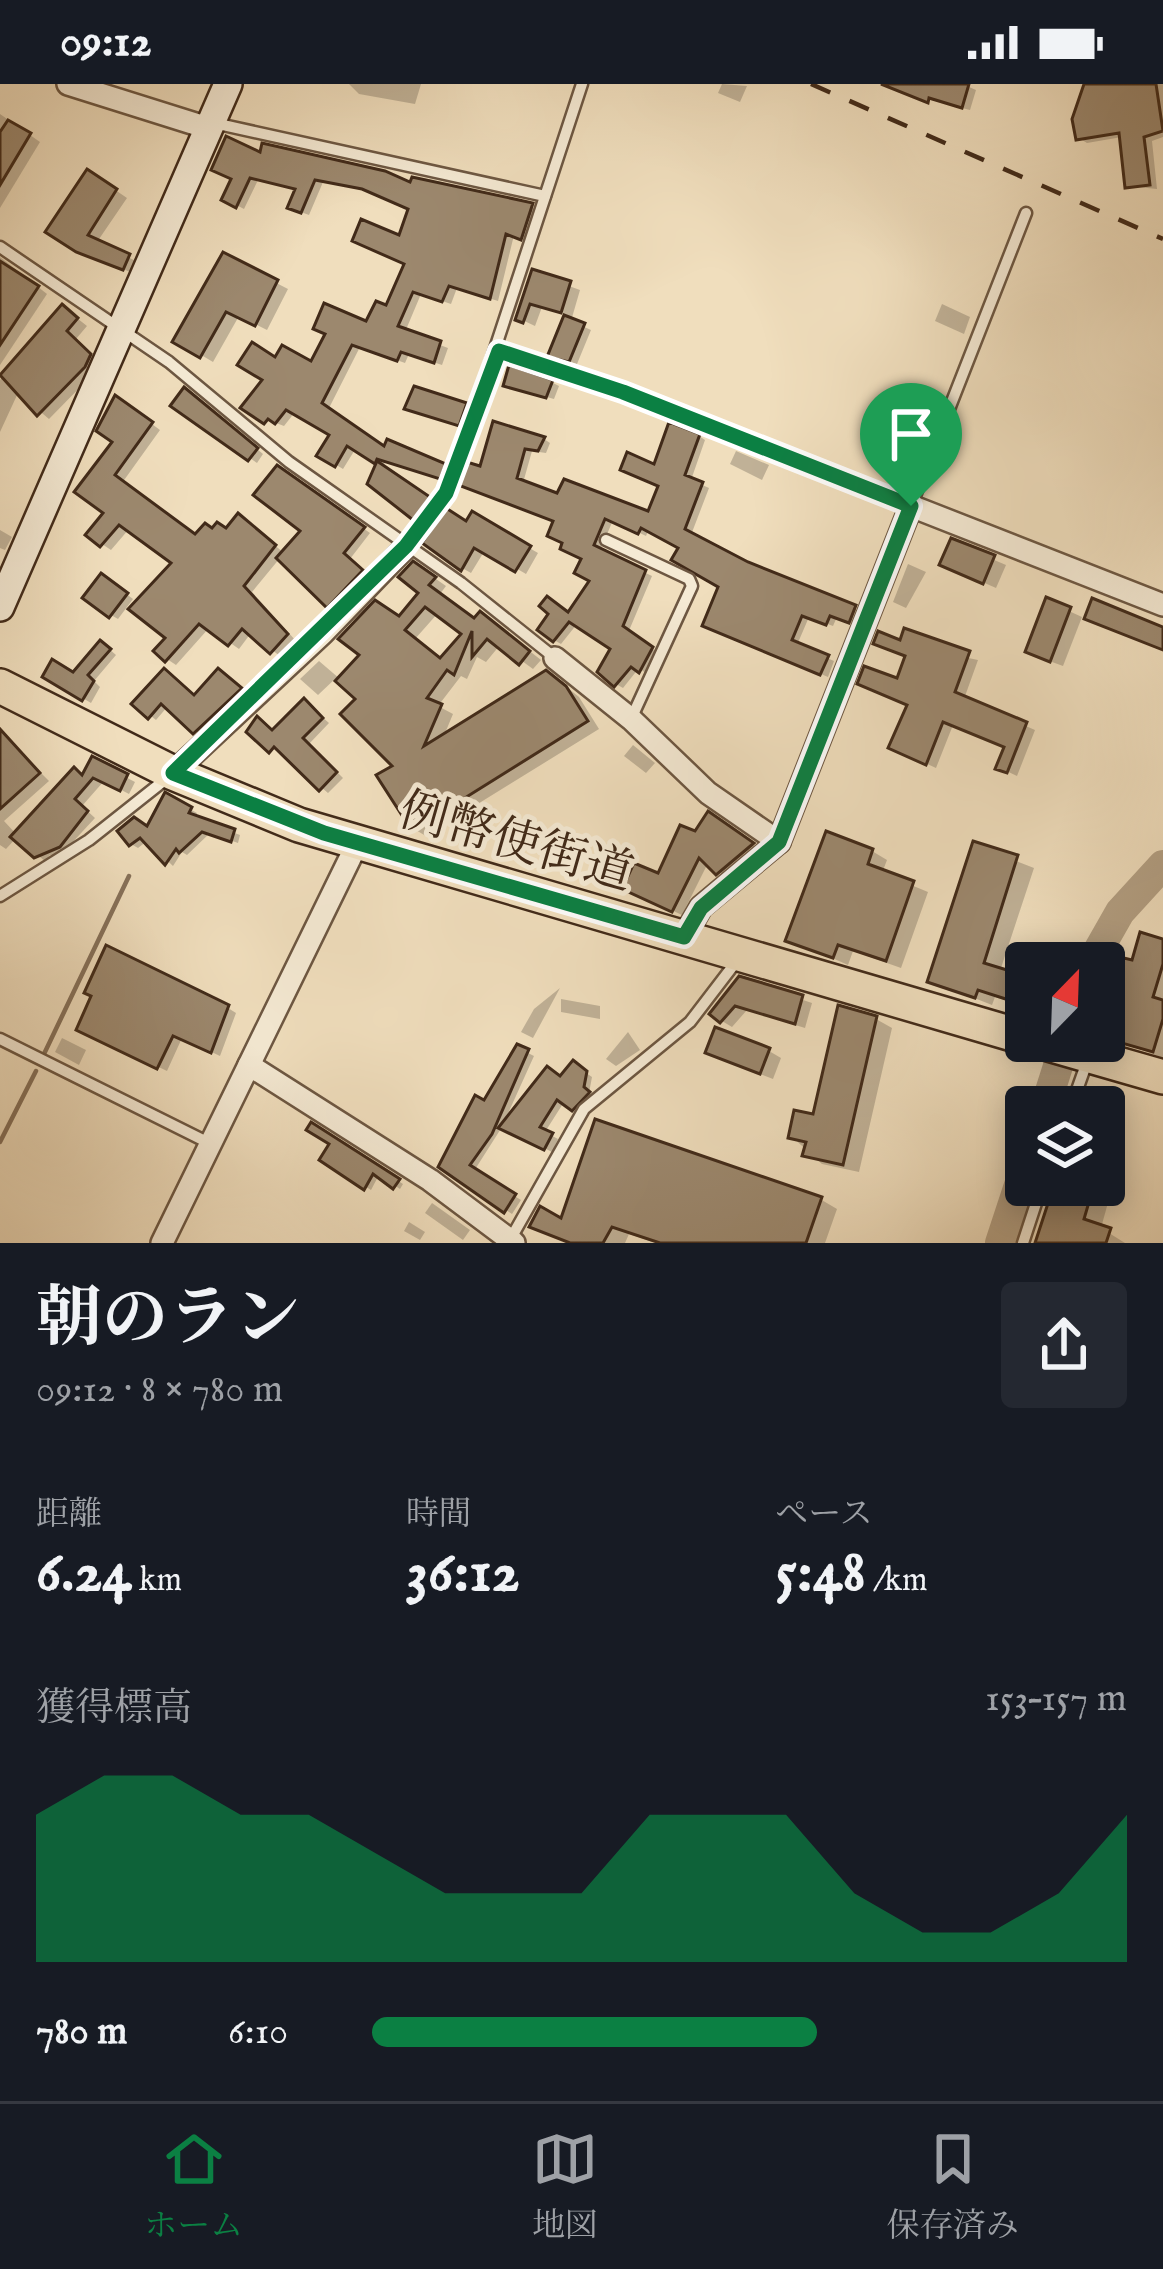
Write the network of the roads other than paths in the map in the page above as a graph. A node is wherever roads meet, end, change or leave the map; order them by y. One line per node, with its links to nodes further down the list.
1 (68, 84): 4 (street)
2 (228, 84): 4 (street)
3 (583, 84): 5 (lane)
4 (210, 125): 5 (lane); 8 (street)
5 (545, 196): 9 (lane)
6 (1026, 213): 10 (lane)
7 (0, 247): 8 (lane)
8 (122, 329): 12 (lane); 14 (street)
9 (499, 351): 10 (lane); 12 (lane)
10 (911, 506): 13 (street); 19 (street)
11 (606, 540): 17 (lane)
12 (406, 546): 15 (lane); 18 (street)
13 (1163, 605)
14 (0, 607)
15 (555, 658): 17 (street)
16 (0, 686): 18 (main road, 例幣使街道)
17 (631, 719): 19 (street)
18 (173, 773): 20 (main road, 例幣使街道); 21 (lane)
19 (779, 842): 22 (street)
20 (357, 844): 22 (main road, 例幣使街道); 27 (street)
21 (0, 896)
22 (684, 937): 23 (main road, 例幣使街道)
23 (740, 954): 24 (main road, 例幣使街道); 31 (lane)
24 (1005, 1031)
25 (0, 1039): 29 (lane)
26 (1111, 1062): 28 (main road, 例幣使街道)
27 (249, 1065): 29 (street); 31 (street)
28 (1163, 1077)
29 (211, 1144): 32 (street)
30 (1035, 1206): 33 (lane)
31 (512, 1242)
32 (162, 1243)
33 (1023, 1243)

